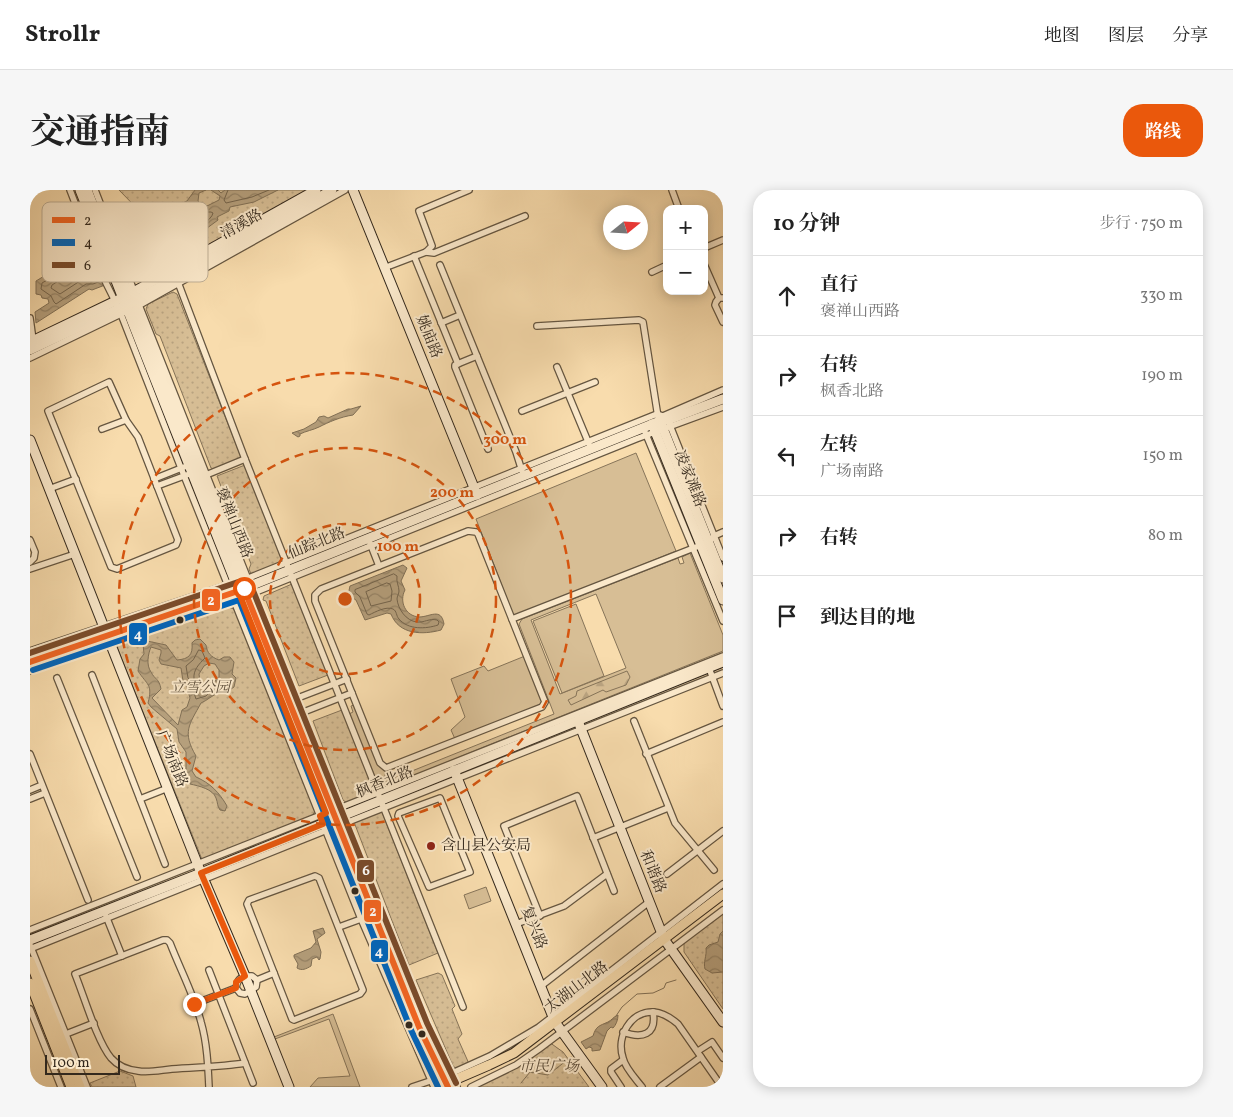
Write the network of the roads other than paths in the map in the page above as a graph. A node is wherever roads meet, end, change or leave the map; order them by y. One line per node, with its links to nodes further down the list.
1 (70, 190): 10 (street)
2 (80, 190): 11 (main road, 褒禅山西路)
3 (87, 190): 12 (main road, 褒禅山西路)
4 (316, 190): 15 (main road, 清溪路)
5 (332, 190): 15 (main road, 清溪路)
6 (345, 190): 22 (street)
7 (353, 190): 25 (main road, 姚庙路)
8 (469, 190): 18 (street)
9 (672, 190): 13 (street)
10 (76, 202)
11 (85, 202)
12 (91, 202)
13 (678, 205)
14 (525, 216): 18 (street)
15 (249, 232): 19 (main road, 清溪路); 21 (main road, 清溪路)
16 (723, 240): 17 (street)
17 (708, 246)
18 (426, 252): 20 (street)
19 (208, 256)
20 (414, 256): 25 (street); 39 (street)
21 (208, 260)
22 (208, 264)
23 (440, 265): 36 (street)
24 (663, 267): 26 (street)
25 (384, 268): 67 (main road, 姚庙路)
26 (652, 272)
27 (708, 272): 34 (street)
28 (116, 282): 35 (street)
29 (119, 282): 35 (main road, 褒禅山西路)
30 (121, 282): 35 (street)
31 (164, 282): 35 (main road, 清溪路)
32 (175, 282): 35 (main road, 清溪路)
33 (177, 282): 59 (street)
34 (721, 298): 38 (street)
35 (127, 304): 41 (main road, 清溪路); 42 (main road, 清溪路); 44 (street); 60 (main road, 褒禅山西路); 62 (street); 79 (main road, 褒禅山西路)
36 (460, 315): 39 (street); 43 (street)
37 (30, 318): 41 (street)
38 (723, 322)
39 (442, 323): 45 (street)
40 (537, 326): 54 (street)
41 (32, 341)
42 (30, 350)
43 (477, 356): 45 (street); 61 (street)
44 (30, 358)
45 (458, 364): 58 (street)
46 (557, 367): 49 (street)
47 (595, 382): 49 (street)
48 (723, 390): 54 (street)
49 (567, 393): 52 (street); 57 (street)
50 (723, 399): 54 (main road, 仙踪北路)
51 (723, 407): 54 (street)
52 (522, 411)
53 (126, 420): 55 (street); 63 (street); 64 (street)
54 (659, 424): 57 (main road, 仙踪北路); 57 (street); 71 (main road, 凌家滩路); 71 (street); 79 (street)
55 (102, 429)
56 (30, 440): 66 (main road, 广场南路)
57 (589, 445): 61 (main road, 仙踪北路)
58 (488, 449)
59 (245, 460): 62 (street); 77 (street)
60 (186, 471): 63 (street); 65 (street); 79 (main road, 褒禅山西路)
61 (522, 472): 67 (main road, 仙踪北路)
62 (206, 475): 79 (street)
63 (154, 478): 65 (street)
64 (76, 479): 65 (street); 66 (street)
65 (157, 486)
66 (49, 489): 72 (main road, 广场南路)
67 (475, 491): 69 (main road, 仙踪北路); 79 (street)
68 (723, 532): 71 (street)
69 (368, 539): 75 (street); 77 (main road, 仙踪北路)
70 (30, 540): 74 (street)
71 (704, 543): 73 (street); 78 (main road, 凌家滩路); 80 (main road, 凌家滩路); 81 (street); 82 (street)
72 (75, 554): 76 (street); 83 (main road, 广场南路)
73 (723, 558)
74 (30, 562)
75 (379, 566): 81 (street); 94 (street)
76 (30, 569)
77 (289, 571): 79 (main road, 仙踪北路); 95 (street)
78 (723, 578)
79 (241, 590): 83 (main road, 仙踪北路); 98 (street); 115 (main road, 褒禅山西路); 115 (street)
80 (723, 600)
81 (512, 619): 96 (street)
82 (723, 621)
83 (107, 635): 84 (street); 86 (main road, 仙踪北路); 89 (street); 108 (main road, 广场南路)
84 (30, 651)
85 (723, 656): 113 (street)
86 (30, 662)
87 (723, 662): 88 (main road, 枫香北路)
88 (709, 668): 92 (street); 103 (main road, 枫香北路)
89 (30, 671)
90 (723, 673): 92 (street)
91 (92, 675): 112 (street)
92 (712, 677): 99 (street); 103 (street)
93 (57, 678): 127 (street)
94 (346, 679): 95 (street); 96 (street)
95 (335, 684): 97 (street); 98 (street)
96 (352, 693): 97 (street)
97 (340, 697): 100 (street); 113 (street)
98 (295, 700): 100 (street)
99 (723, 706)
100 (301, 713): 115 (street)
101 (634, 721): 105 (street)
102 (723, 722): 105 (street)
103 (580, 725): 106 (main road, 枫香北路); 116 (main road, 和谐路)
104 (30, 754): 107 (street)
105 (646, 754): 114 (street)
106 (456, 774): 113 (main road, 枫香北路); 138 (main road, 复兴路)
107 (42, 785): 109 (street); 110 (street)
108 (168, 788): 112 (street); 124 (main road, 广场南路)
109 (30, 790)
110 (45, 793): 111 (street); 131 (street)
111 (30, 799)
112 (140, 799): 122 (street)
113 (381, 800): 115 (main road, 枫香北路); 121 (street)
114 (668, 808): 116 (street); 119 (street)
115 (332, 820): 124 (main road, 枫香北路); 137 (street); 169 (main road, 褒禅山西路)
116 (620, 827): 118 (street); 133 (main road, 和谐路)
117 (723, 831): 119 (street)
118 (593, 838): 125 (street); 136 (street)
119 (698, 850): 123 (street); 126 (street)
120 (413, 854): 120 (street); 121 (street)
121 (404, 857): 155 (street)
122 (165, 864)
123 (714, 870)
124 (201, 872): 135 (main road, 枫香北路); 140 (street); 147 (main road, 广场南路)
125 (607, 874): 129 (street); 136 (street)
126 (667, 874)
127 (137, 876)
128 (723, 884): 141 (street)
129 (614, 892)
130 (723, 894): 141 (main road, 太湖山北路)
131 (88, 900)
132 (723, 901): 141 (main road, 太湖山北路)
133 (650, 902): 141 (main road, 和谐路); 150 (street)
134 (723, 910): 141 (street)
135 (106, 914): 142 (main road, 枫香北路); 143 (street)
136 (540, 916): 138 (street)
137 (361, 919): 139 (street); 169 (street)
138 (516, 924): 150 (main road, 复兴路)
139 (339, 927): 146 (street); 146 (street)
140 (30, 930)
141 (666, 941): 159 (main road, 和谐路); 160 (main road, 太湖山北路); 160 (street)
142 (30, 945): 161 (street)
143 (122, 956): 154 (street); 158 (street)
144 (30, 961): 161 (main road)
145 (209, 970): 153 (street)
146 (274, 973): 148 (street)
147 (245, 976): 148 (street); 151 (street); 152 (main road, 广场南路)
148 (256, 980): 152 (street)
149 (30, 983): 161 (main road)
150 (541, 986): 160 (main road, 复兴路)
151 (236, 988): 152 (street); 153 (street)
152 (251, 992): 175 (main road, 广场南路)
153 (218, 995): 154 (street); 166 (street)
154 (194, 1004): 167 (street)
155 (464, 1007)
156 (30, 1009): 161 (street)
157 (653, 1012): 162 (street); 162 (street); 163 (street)
158 (94, 1022): 161 (street); 167 (street)
159 (723, 1022)
160 (557, 1024): 169 (main road, 太湖山北路); 177 (street); 178 (main road, 复兴路)
161 (55, 1032): 170 (street); 171 (main road); 172 (main road); 173 (street)
162 (623, 1032): 165 (street)
163 (700, 1054): 164 (street); 181 (street); 182 (street)
164 (723, 1058)
165 (623, 1060): 179 (street); 180 (street)
166 (245, 1064): 167 (street); 168 (street)
167 (208, 1067): 174 (street)
168 (253, 1082)
169 (445, 1083): 176 (street)
170 (61, 1087)
171 (71, 1087)
172 (80, 1087)
173 (87, 1087)
174 (209, 1087)
175 (289, 1087)
176 (412, 1087)
177 (471, 1087)
178 (602, 1087)
179 (621, 1087)
180 (642, 1087)
181 (660, 1087)
182 (722, 1087)

